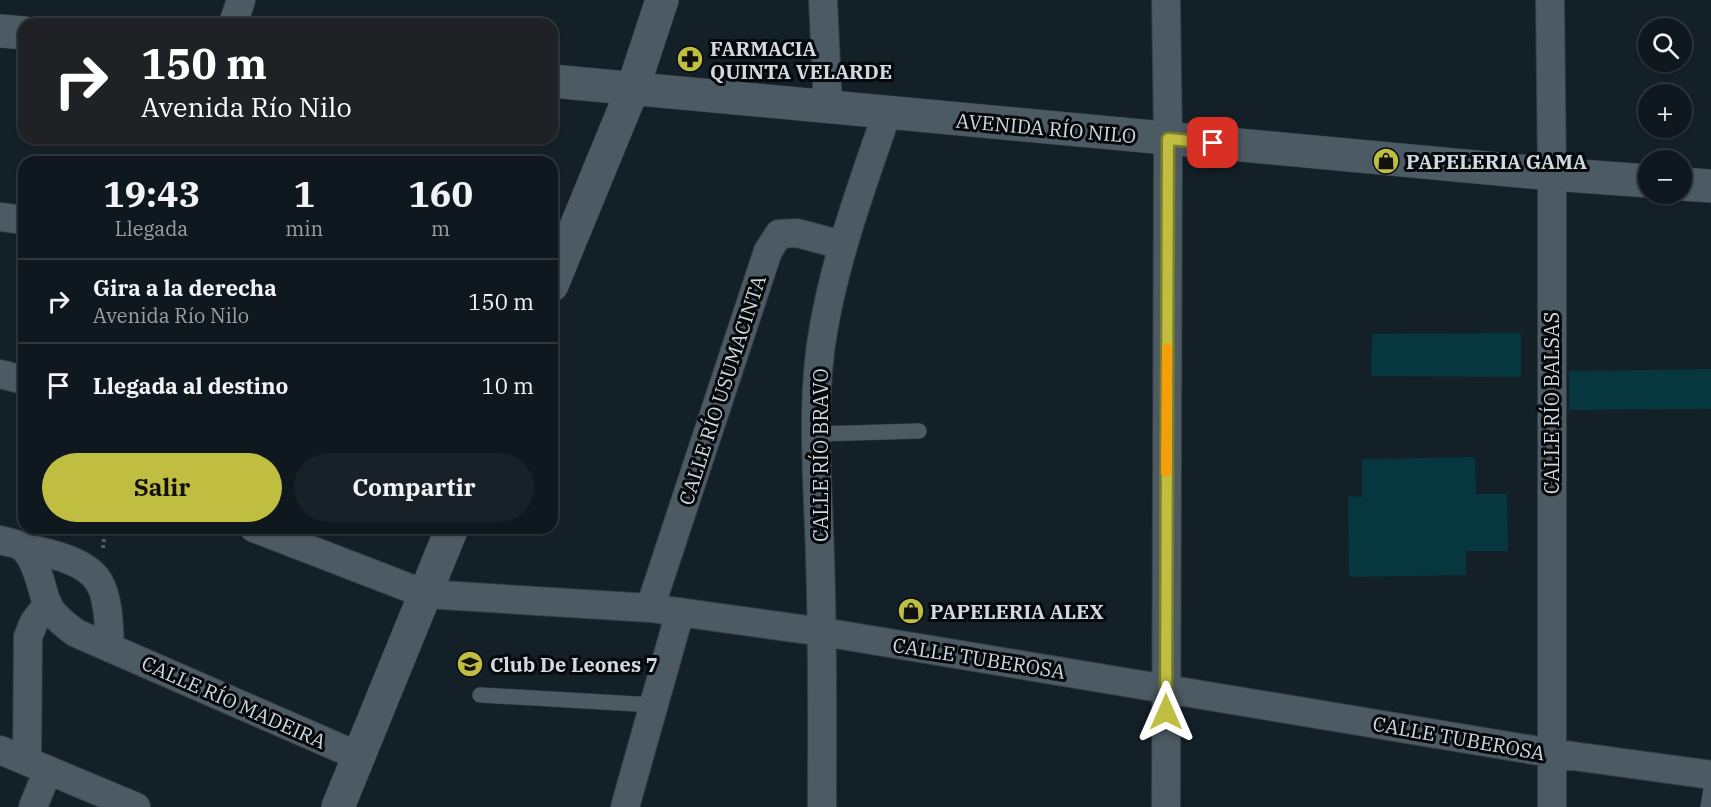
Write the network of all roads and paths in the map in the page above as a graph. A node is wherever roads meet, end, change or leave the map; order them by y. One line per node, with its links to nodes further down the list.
1 (240, 0): 6 (street)
2 (662, 0): 10 (street)
3 (823, 0): 11 (street)
4 (1166, 0): 13 (street)
5 (1550, 0): 14 (street, CALLE RÍO BALSAS)
6 (235, 18)
7 (0, 31): 8 (street)
8 (18, 32)
9 (558, 82): 10 (street, AVENIDA RÍO NILO)
10 (633, 88): 11 (street, AVENIDA RÍO NILO); 20 (street)
11 (828, 108): 12 (street, AVENIDA RÍO NILO)
12 (887, 113): 13 (street, AVENIDA RÍO NILO); 21 (street, CALLE RÍO BRAVO)
13 (1168, 139): 14 (street, AVENIDA RÍO NILO); 36 (street)
14 (1552, 174): 15 (street, AVENIDA RÍO NILO); 40 (street, CALLE RÍO BALSAS)
15 (1638, 180)
16 (1692, 185): 17 (street)
17 (1711, 186)
18 (0, 217): 19 (street)
19 (18, 219)
20 (562, 235): 22 (street)
21 (842, 244): 26 (street, CALLE RÍO BRAVO); 32 (street, CALLE RÍO USUMACINTA)
22 (558, 255)
23 (0, 374): 24 (street)
24 (18, 378)
25 (920, 431): 26 (lane)
26 (817, 434): 34 (street, CALLE RÍO BRAVO)
27 (270, 534): 30 (street, CALLE TUBEROSA)
28 (450, 534): 30 (street)
29 (11, 543): 31 (street, CALLE RÍO MADEIRA); 35 (street, CALLE RÍO MADEIRA)
30 (425, 594): 32 (street, CALLE TUBEROSA); 41 (street)
31 (48, 604): 35 (street, CALLE RÍO MADEIRA); 42 (street)
32 (650, 608): 33 (street, CALLE TUBEROSA)
33 (680, 612): 34 (street, CALLE TUBEROSA); 38 (street)
34 (823, 632): 36 (street, CALLE TUBEROSA); 49 (street, CALLE RÍO BRAVO)
35 (110, 648): 41 (street, CALLE RÍO MADEIRA)
36 (1166, 688): 40 (street, CALLE TUBEROSA); 50 (street)
37 (480, 696): 38 (lane)
38 (654, 705): 48 (street)
39 (0, 750): 42 (street)
40 (1551, 753): 43 (street, CALLE TUBEROSA); 51 (street, CALLE RÍO BALSAS)
41 (358, 756): 47 (street)
42 (38, 766): 45 (street); 46 (street)
43 (1711, 776)
44 (1711, 789): 52 (lane)
45 (33, 807)
46 (136, 807)
47 (338, 807)
48 (625, 807)
49 (822, 807)
50 (1166, 807)
51 (1552, 807)
52 (1708, 807)

